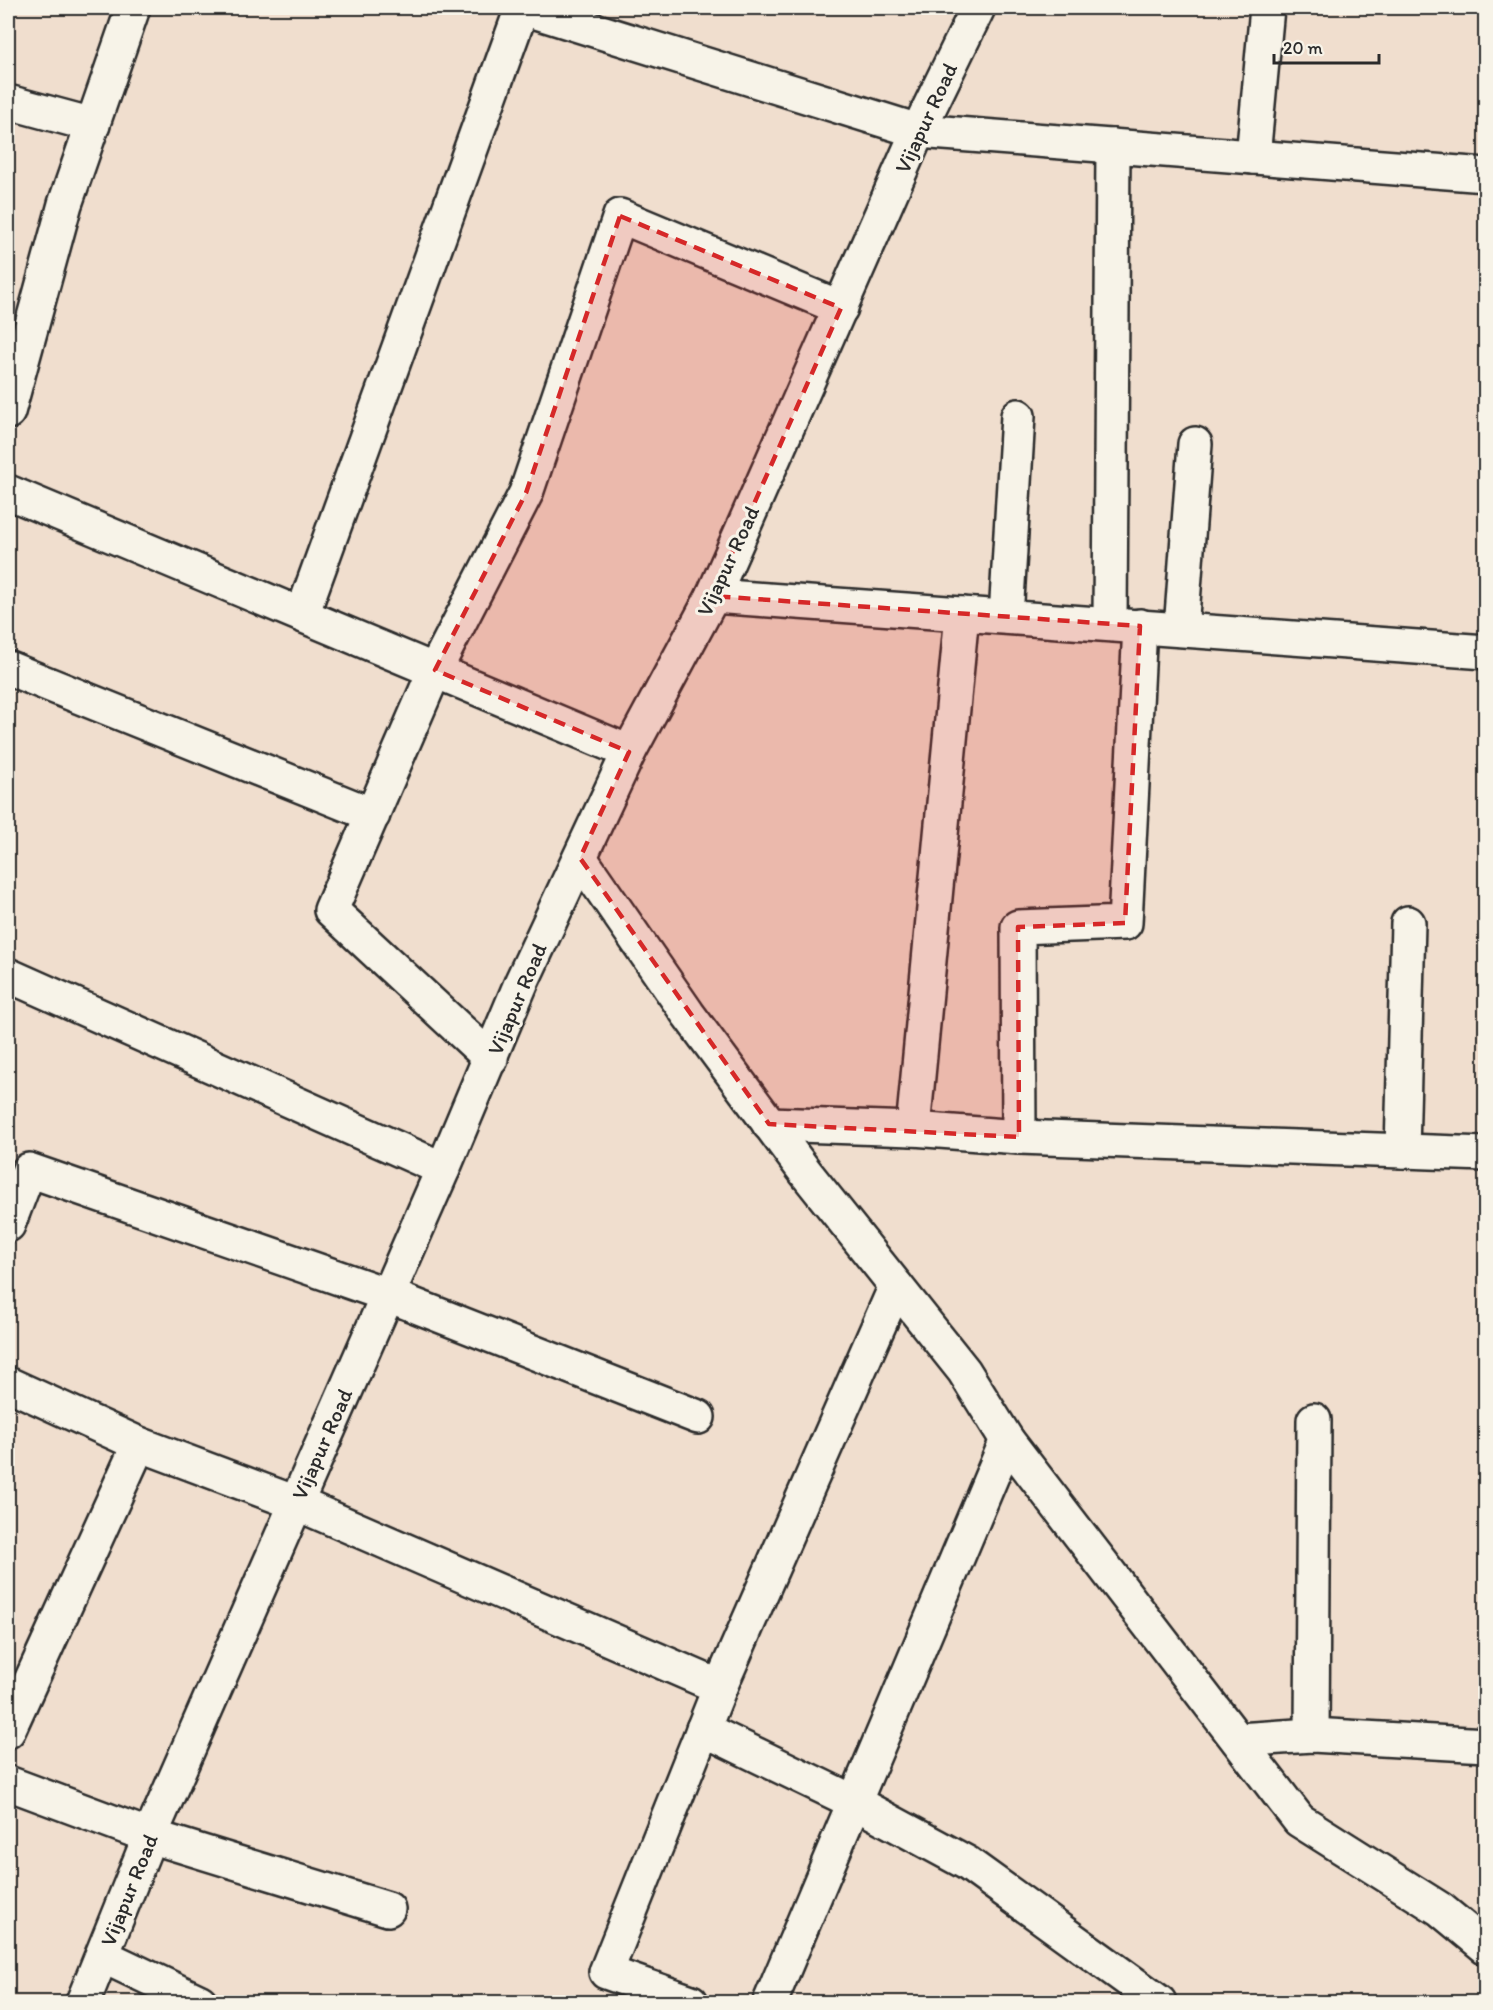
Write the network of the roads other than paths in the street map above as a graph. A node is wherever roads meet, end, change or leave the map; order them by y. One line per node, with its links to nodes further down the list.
1 (133, 8): 6 (street)
2 (523, 8): 7 (street); 18 (street)
3 (978, 8): 7 (street, Vijapur Road)
4 (1267, 8): 9 (street)
5 (8, 102): 6 (street)
6 (93, 125): 12 (street)
7 (918, 131): 8 (street); 11 (street, Vijapur Road)
8 (1113, 146): 9 (street); 20 (street)
9 (1253, 158): 10 (street)
10 (1485, 175)
11 (841, 308): 16 (street, Vijapur Road); 24 (street)
12 (8, 412)
13 (1018, 416): 19 (street)
14 (1195, 444): 21 (street)
15 (8, 492): 18 (street)
16 (713, 596): 17 (street); 25 (street, Vijapur Road)
17 (962, 614): 19 (street); 32 (street)
18 (302, 615): 24 (street)
19 (1006, 616): 20 (street)
20 (1125, 625): 21 (street); 33 (street)
21 (1181, 629): 22 (street)
22 (1485, 652)
23 (8, 668): 26 (street)
24 (435, 670): 25 (street); 26 (street)
25 (629, 752): 27 (street, Vijapur Road)
26 (373, 815): 30 (street)
27 (580, 858): 30 (street, Vijapur Road); 31 (street)
28 (1408, 923): 34 (street)
29 (8, 975): 37 (street)
30 (491, 1059): 37 (street, Vijapur Road)
31 (769, 1124): 32 (street); 39 (street)
32 (913, 1129): 33 (street)
33 (1020, 1137): 34 (street)
34 (1402, 1151): 35 (street)
35 (1485, 1154)
36 (18, 1168): 38 (street); 40 (street)
37 (443, 1169): 40 (street, Vijapur Road)
38 (8, 1225)
39 (896, 1286): 44 (street); 47 (street)
40 (388, 1295): 42 (street); 46 (street, Vijapur Road)
41 (8, 1384): 45 (street)
42 (698, 1417)
43 (1314, 1420): 50 (street)
44 (1007, 1440): 51 (street); 54 (street)
45 (140, 1444): 46 (street); 49 (street)
46 (296, 1503): 47 (street); 55 (street, Vijapur Road)
47 (720, 1687): 48 (street)
48 (703, 1729): 54 (street); 61 (street)
49 (8, 1731)
50 (1312, 1735): 51 (street); 52 (street)
51 (1238, 1740): 57 (street)
52 (1485, 1745)
53 (8, 1783): 55 (street)
54 (854, 1802): 62 (street); 63 (street)
55 (150, 1836): 56 (street); 58 (street, Vijapur Road)
56 (388, 1909)
57 (1485, 1947)
58 (103, 1956): 59 (street, Vijapur Road); 60 (street)
59 (83, 2002)
60 (200, 2002)
61 (691, 2002)
62 (770, 2002)
63 (1159, 2002)

